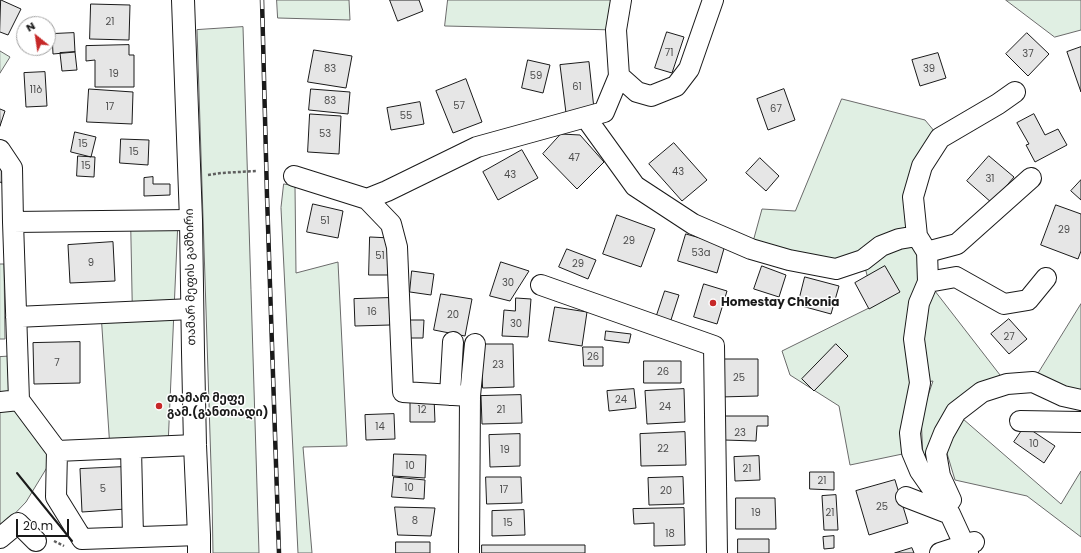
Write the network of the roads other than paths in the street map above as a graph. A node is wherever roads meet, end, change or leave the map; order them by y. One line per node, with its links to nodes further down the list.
1 (183, 0): 11 (main road, თამარ მეფის გამზირი)
2 (621, 0): 4 (street)
3 (713, 0): 4 (street)
4 (619, 76): 6 (street)
5 (1015, 92): 13 (street)
6 (586, 118): 10 (street); 13 (street)
7 (0, 150): 12 (street)
8 (294, 176): 10 (street)
9 (1032, 178): 13 (street)
10 (367, 199): 21 (street)
11 (191, 220): 12 (street); 17 (main road, თამარ მეფის გამზირი)
12 (13, 222): 18 (street)
13 (922, 244): 15 (street)
14 (1046, 278): 15 (street)
15 (928, 282): 31 (street)
16 (541, 285): 38 (street)
17 (192, 309): 18 (street); 27 (main road, თამარ მეფის გამზირი)
18 (16, 317): 24 (street)
19 (453, 342): 21 (street)
20 (475, 344): 22 (street)
21 (450, 395): 22 (street)
22 (470, 396): 37 (street)
23 (1081, 400): 36 (street)
24 (9, 401): 29 (street)
25 (1020, 420): 26 (street)
26 (1081, 422)
27 (195, 445): 28 (street); 35 (main road, თამარ მეფის გამზირი)
28 (131, 448): 29 (street); 32 (street)
29 (57, 451): 32 (street)
30 (906, 497): 31 (street)
31 (950, 514): 36 (street)
32 (133, 537): 35 (street)
33 (0, 538): 34 (street)
34 (36, 541)
35 (199, 544)
36 (970, 548): 39 (street)
37 (469, 553)
38 (717, 553)
39 (940, 553)

